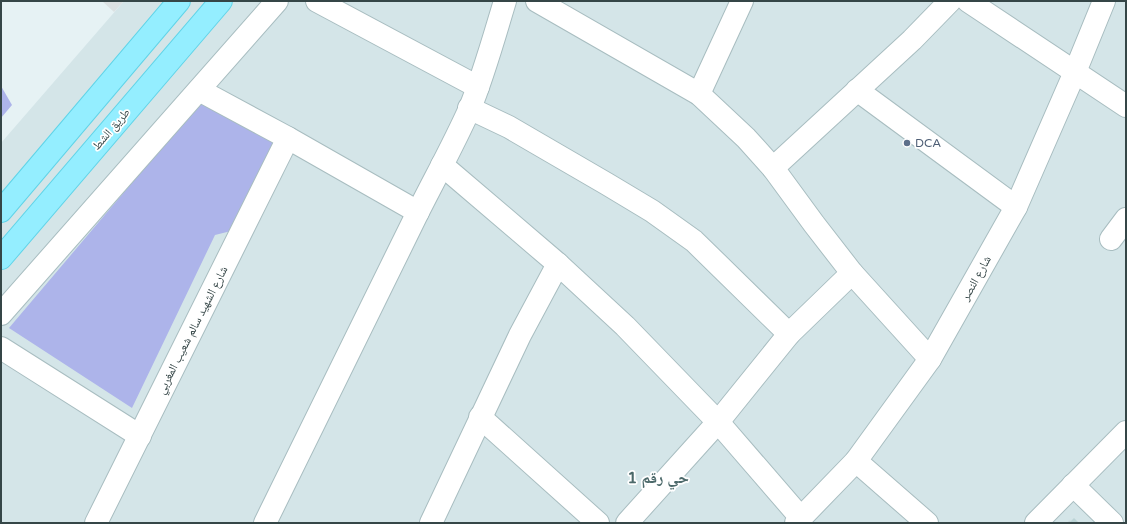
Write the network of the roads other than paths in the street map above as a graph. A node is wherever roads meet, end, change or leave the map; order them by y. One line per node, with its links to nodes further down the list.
1 (179, 1): 22 (main road)
2 (221, 1): 26 (main road, طريق الشط)
3 (277, 1): 13 (street)
4 (317, 1): 12 (street)
5 (505, 1): 12 (street)
6 (537, 1): 15 (street)
7 (742, 1): 15 (street)
8 (950, 1): 14 (street)
9 (968, 1): 11 (street)
10 (1104, 1): 11 (street, شارع النصر)
11 (1075, 72): 16 (street); 21 (street, شارع النصر)
12 (478, 87): 17 (street)
13 (199, 90): 18 (street); 29 (street)
14 (857, 90): 20 (street); 21 (street)
15 (699, 94): 20 (street)
16 (1126, 106)
17 (470, 108): 19 (street); 30 (street)
18 (288, 138): 23 (street); 36 (street, شارع الشهيد سالم شعيب المغربي)
19 (442, 165): 23 (street); 27 (street)
20 (773, 168): 28 (street)
21 (1016, 207): 32 (street, شارع النصر)
22 (1, 211)
23 (418, 212): 41 (street)
24 (1126, 219): 25 (street)
25 (1111, 239)
26 (1, 258)
27 (558, 264): 33 (street); 34 (street)
28 (852, 273): 30 (street); 32 (street)
29 (1, 314)
30 (789, 334): 34 (street)
31 (1, 348): 36 (street)
32 (930, 359): 37 (street, شارع النصر)
33 (480, 417): 42 (street); 43 (street)
34 (718, 422): 39 (street); 44 (street)
35 (1126, 432): 38 (street)
36 (140, 436): 40 (street, شارع الشهيد سالم شعيب المغربي)
37 (856, 461): 39 (street, شارع النصر); 45 (street)
38 (1073, 486): 46 (street); 47 (street)
39 (798, 520)
40 (96, 523)
41 (265, 523)
42 (430, 523)
43 (598, 523)
44 (627, 523)
45 (927, 523)
46 (1036, 523)
47 (1112, 523)

